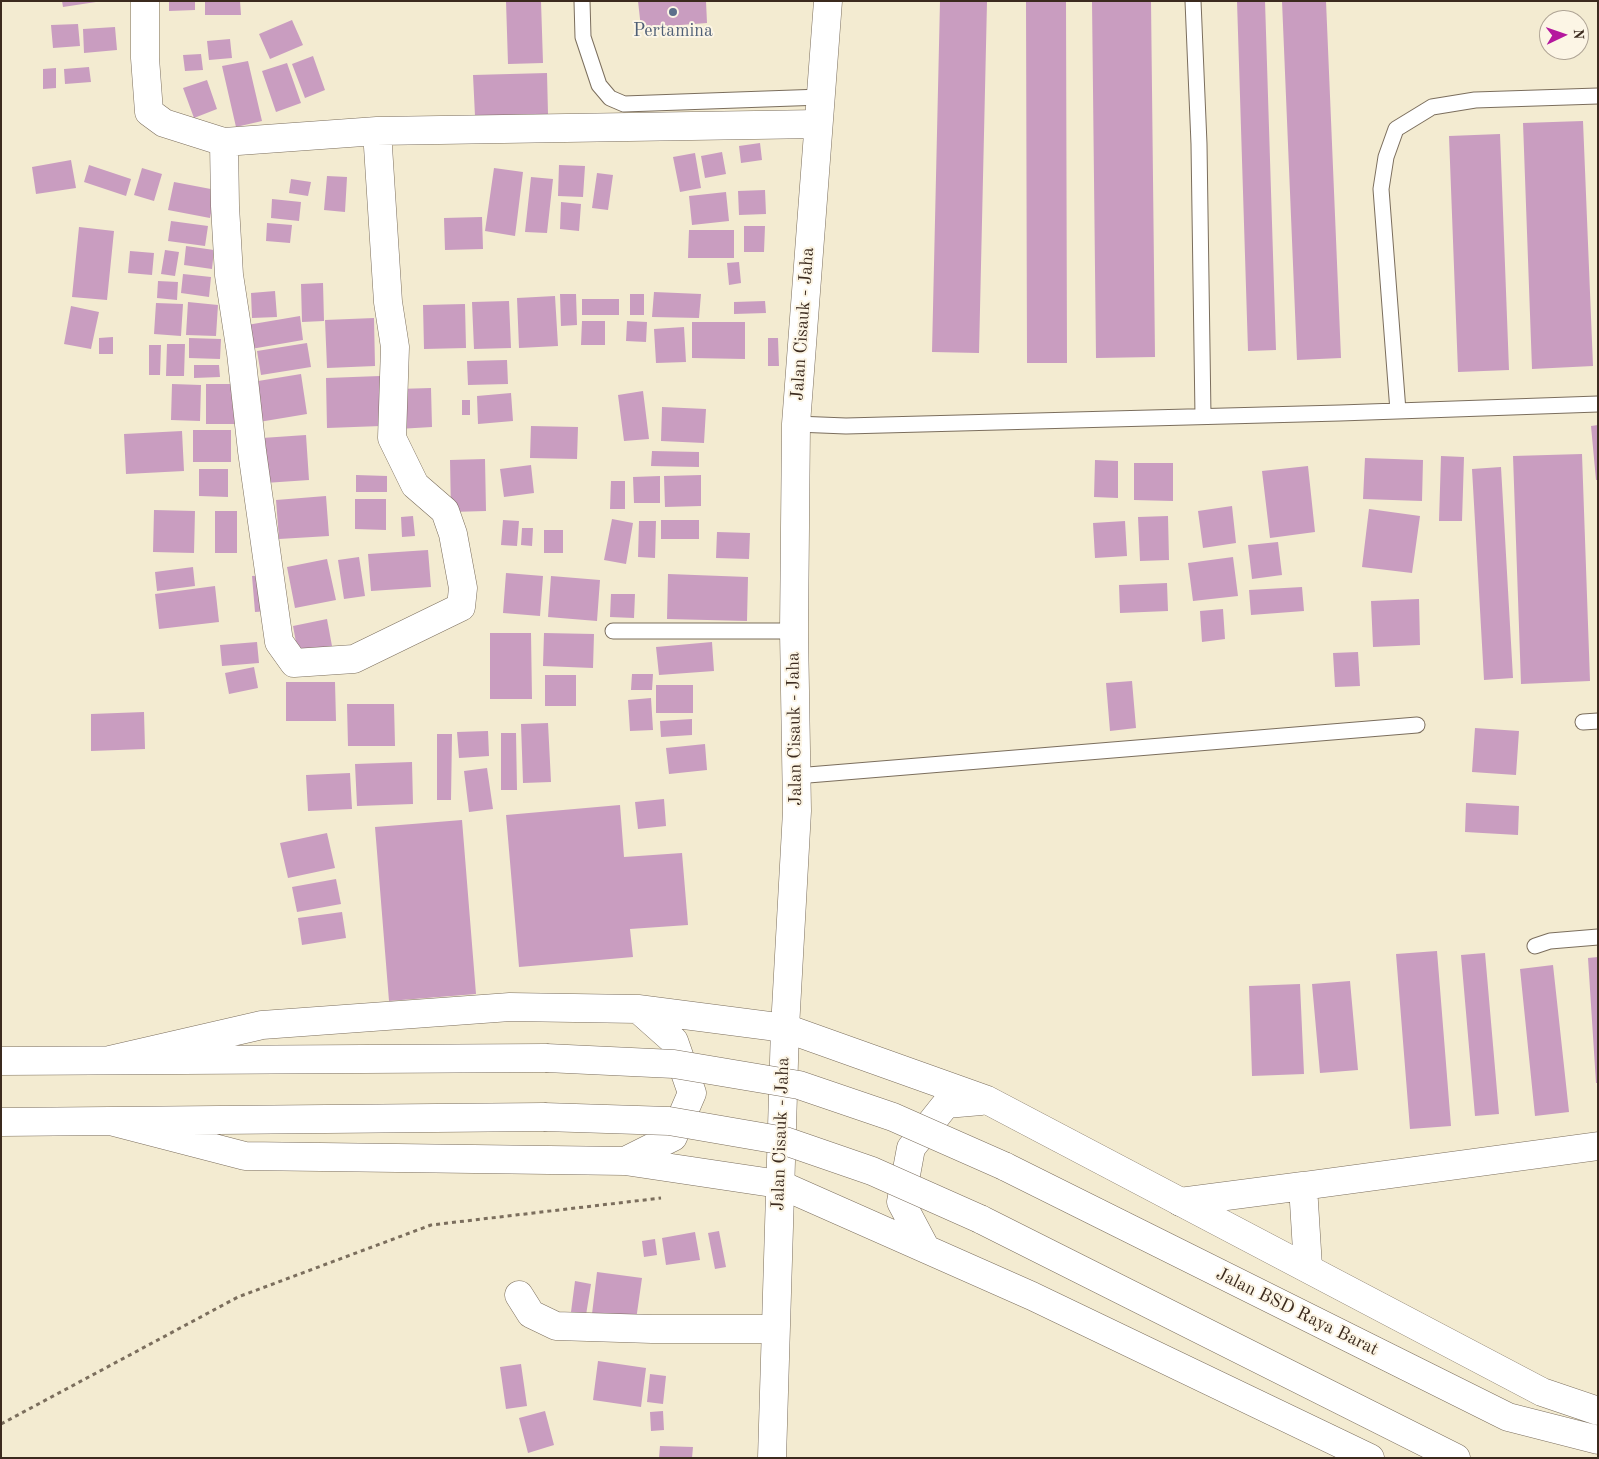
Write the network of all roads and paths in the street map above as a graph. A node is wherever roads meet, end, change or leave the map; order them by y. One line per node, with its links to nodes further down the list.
1 (145, 1): 9 (main road)
2 (582, 1): 6 (lane)
3 (828, 1): 6 (main road, Jalan Cisauk - Jaha)
4 (1193, 1): 12 (lane)
5 (1598, 96): 11 (lane)
6 (822, 97): 7 (main road, Jalan Cisauk - Jaha)
7 (818, 124): 8 (main road); 13 (main road, Jalan Cisauk - Jaha)
8 (377, 131): 9 (main road); 9 (main road)
9 (224, 142)
10 (1598, 404): 11 (lane)
11 (1398, 411): 12 (lane)
12 (1203, 416): 13 (lane)
13 (796, 424): 15 (main road, Jalan Cisauk - Jaha)
14 (613, 631): 15 (lane)
15 (794, 631): 17 (main road, Jalan Cisauk - Jaha)
16 (1417, 725): 17 (lane)
17 (796, 776): 21 (main road, Jalan Cisauk - Jaha)
18 (1598, 937): 19 (lane)
19 (1535, 946)
20 (638, 1009): 21 (main road); 24 (main road); 29 (main road)
21 (784, 1028): 25 (main road); 30 (main road, Jalan Cisauk - Jaha)
22 (1, 1051): 23 (main road)
23 (14, 1060): 24 (main road)
24 (110, 1060): 40 (main road, Jalan BSD Raya Barat, bridge)
25 (987, 1100): 33 (main road); 34 (main road)
26 (110, 1121): 27 (main road); 29 (main road); 43 (main road, bridge)
27 (9, 1125)
28 (1598, 1146): 31 (main road)
29 (625, 1161): 30 (main road)
30 (779, 1184): 34 (main road); 37 (main road, Jalan Cisauk - Jaha)
31 (1303, 1186): 33 (main road); 35 (main road)
32 (663, 1197): 39 (path)
33 (1180, 1202): 35 (main road)
34 (926, 1249): 42 (main road)
35 (1308, 1267): 38 (main road)
36 (519, 1295): 37 (main road)
37 (775, 1329): 41 (main road, Jalan Cisauk - Jaha)
38 (1598, 1412)
39 (1, 1424)
40 (1598, 1440)
41 (772, 1458)
42 (1370, 1458)
43 (1456, 1458)

